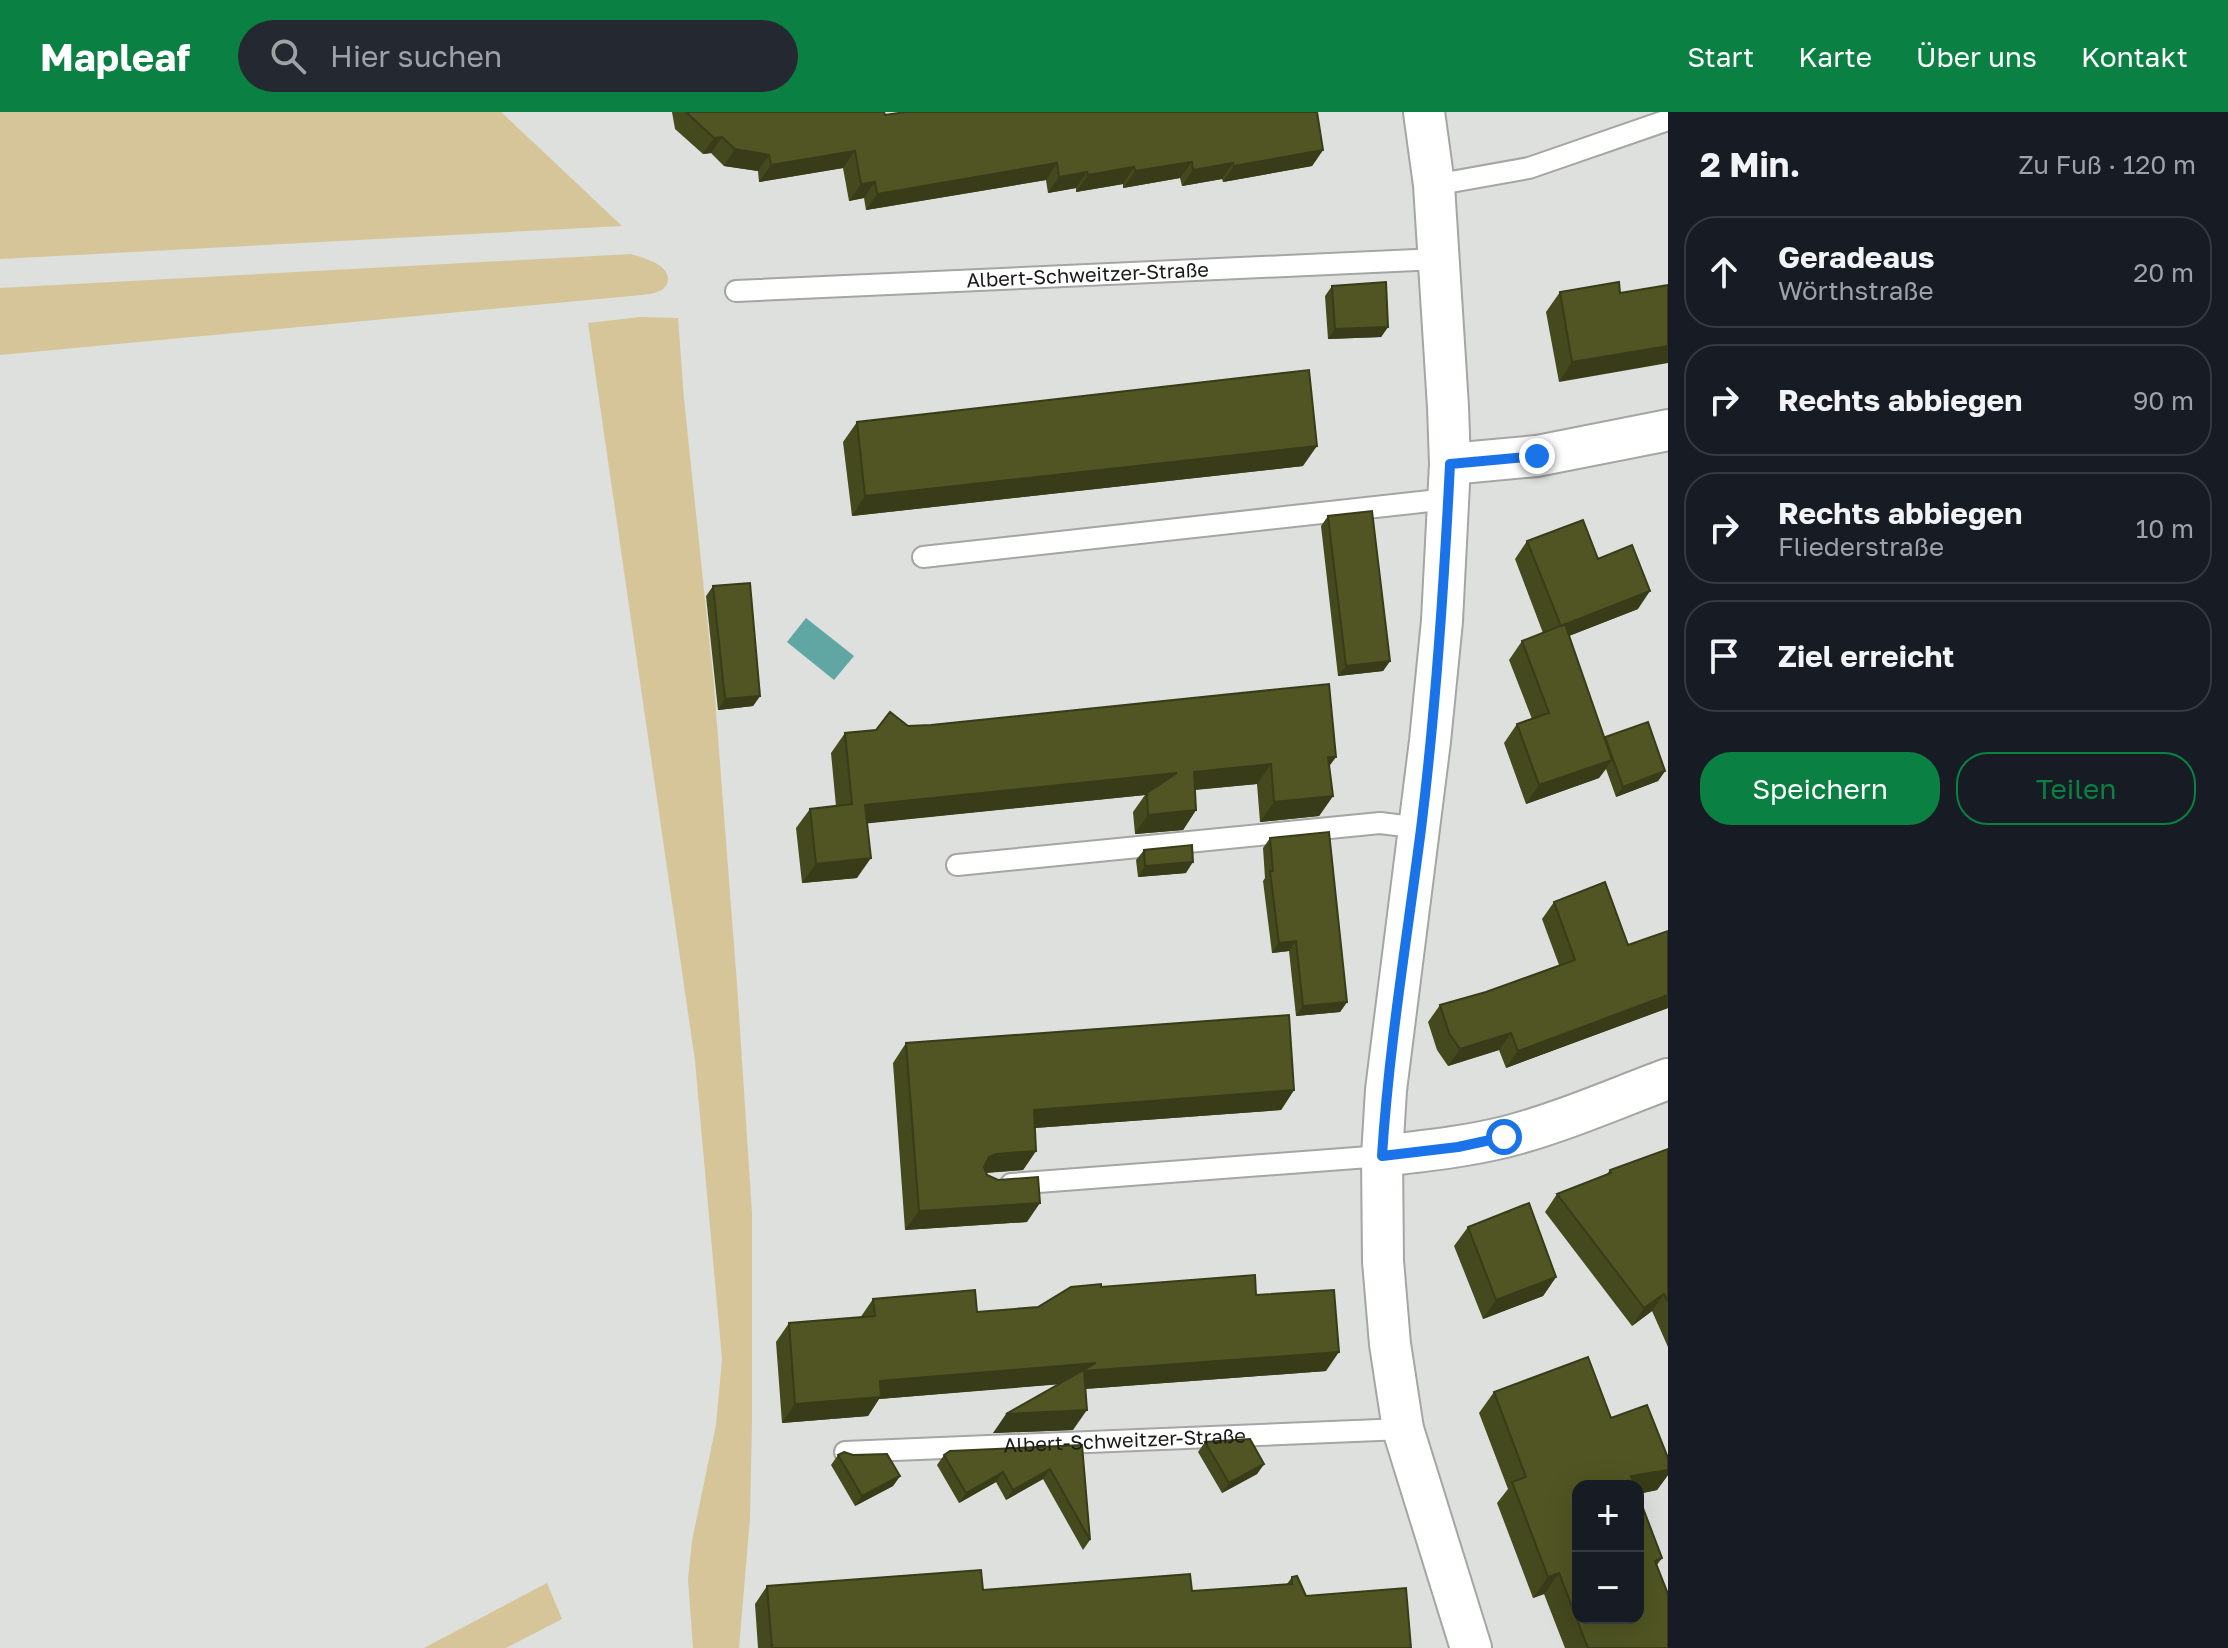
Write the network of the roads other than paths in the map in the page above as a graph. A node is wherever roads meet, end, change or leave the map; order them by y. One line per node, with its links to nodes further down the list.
1 (1424, 112): 3 (street)
2 (1668, 120): 3 (lane)
3 (1434, 185): 4 (street)
4 (1438, 259): 5 (lane, Albert-Schweitzer-Straße); 7 (street)
5 (736, 291)
6 (1668, 430): 7 (street)
7 (1449, 482): 8 (lane); 9 (street)
8 (923, 557)
9 (1421, 828): 10 (lane); 12 (street)
10 (957, 865)
11 (1668, 1079): 12 (street)
12 (1382, 1156): 13 (lane); 14 (street)
13 (984, 1186)
14 (1403, 1429): 15 (lane, Albert-Schweitzer-Straße); 16 (street)
15 (845, 1452)
16 (1471, 1648)

